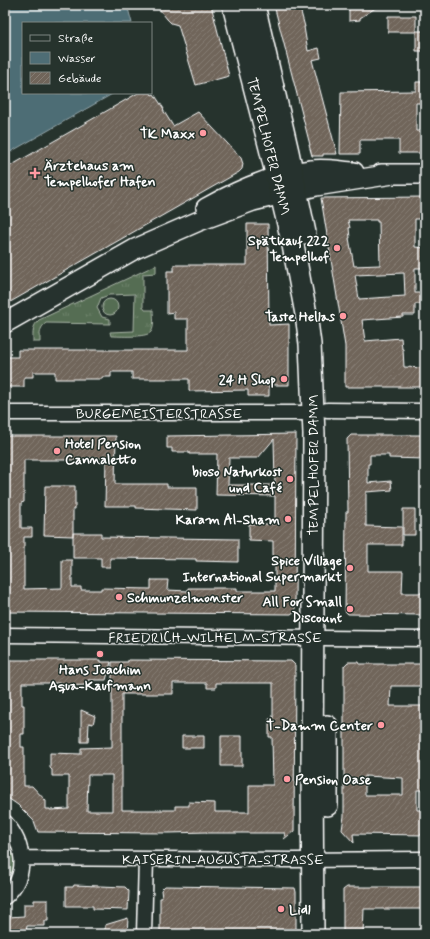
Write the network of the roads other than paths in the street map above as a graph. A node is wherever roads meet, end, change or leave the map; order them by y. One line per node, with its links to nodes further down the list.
1 (233, 5): 4 (main road, TEMPELHOFER DAMM)
2 (254, 5): 4 (main road, TEMPELHOFER DAMM)
3 (425, 174): 4 (street)
4 (287, 184): 5 (street); 6 (main road, TEMPELHOFER DAMM)
5 (5, 323)
6 (321, 411): 7 (street, BURGEMEISTERSTRASSE); 8 (street, BURGEMEISTERSTRASSE); 10 (main road, TEMPELHOFER DAMM)
7 (425, 411)
8 (5, 413)
9 (5, 635): 10 (street, FRIEDRICH-WILHELM-STRASSE)
10 (320, 637): 11 (street, FRIEDRICH-WILHELM-STRASSE); 16 (main road, TEMPELHOFER DAMM)
11 (425, 639)
12 (5, 822): 13 (street)
13 (22, 858): 14 (street, KAISERIN-AUGUSTA-STRASSE); 17 (street)
14 (146, 859): 16 (street, KAISERIN-AUGUSTA-STRASSE); 18 (street)
15 (425, 859): 16 (street, KAISERIN-AUGUSTA-STRASSE)
16 (320, 860): 19 (main road, TEMPELHOFER DAMM); 20 (main road, TEMPELHOFER DAMM)
17 (5, 897)
18 (144, 934)
19 (313, 934)
20 (325, 934)

